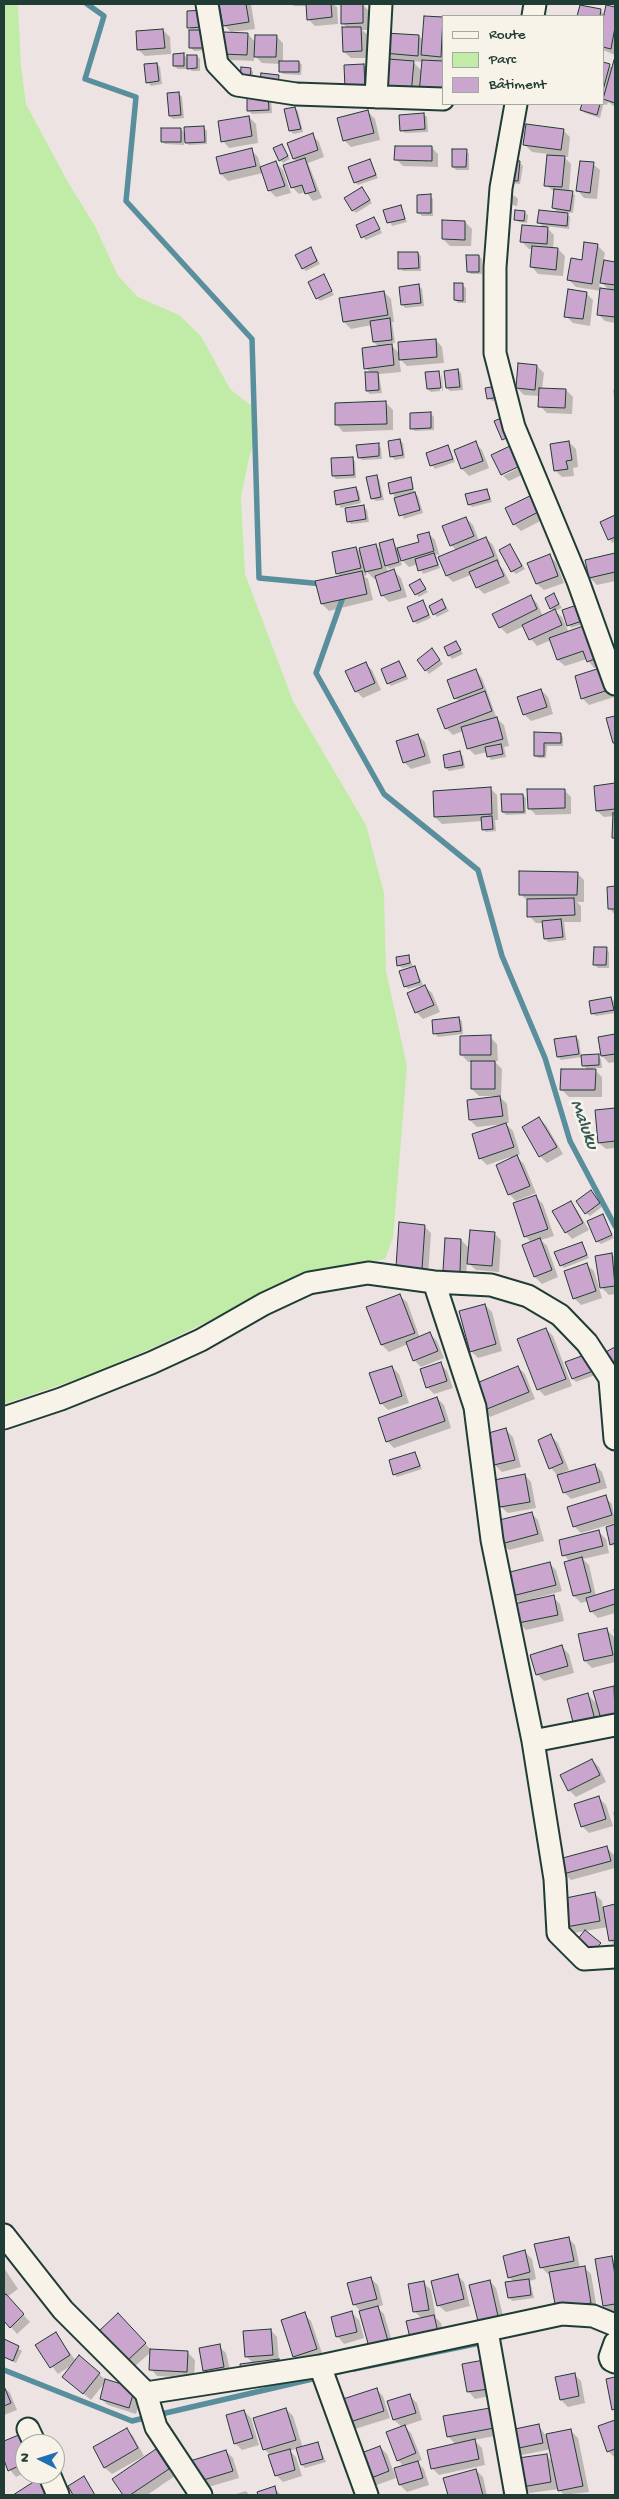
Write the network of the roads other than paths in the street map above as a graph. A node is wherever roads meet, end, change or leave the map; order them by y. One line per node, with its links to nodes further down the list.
1 (207, 4): 3 (street)
2 (381, 4): 3 (street)
3 (376, 97): 4 (street)
4 (442, 98)
5 (516, 105): 6 (street)
6 (615, 684)
7 (434, 1282): 8 (street); 9 (street); 12 (street)
8 (613, 1383): 10 (street)
9 (4, 1418)
10 (615, 1439)
11 (615, 1725): 12 (street)
12 (532, 1741): 13 (street)
13 (615, 1957)
14 (4, 2235): 20 (street)
15 (615, 2311): 16 (street)
16 (562, 2314): 17 (street); 18 (street)
17 (615, 2325)
18 (487, 2331): 19 (street); 23 (street)
19 (320, 2366): 20 (street); 22 (street)
20 (146, 2393): 21 (street)
21 (201, 2495)
22 (367, 2495)
23 (516, 2495)

